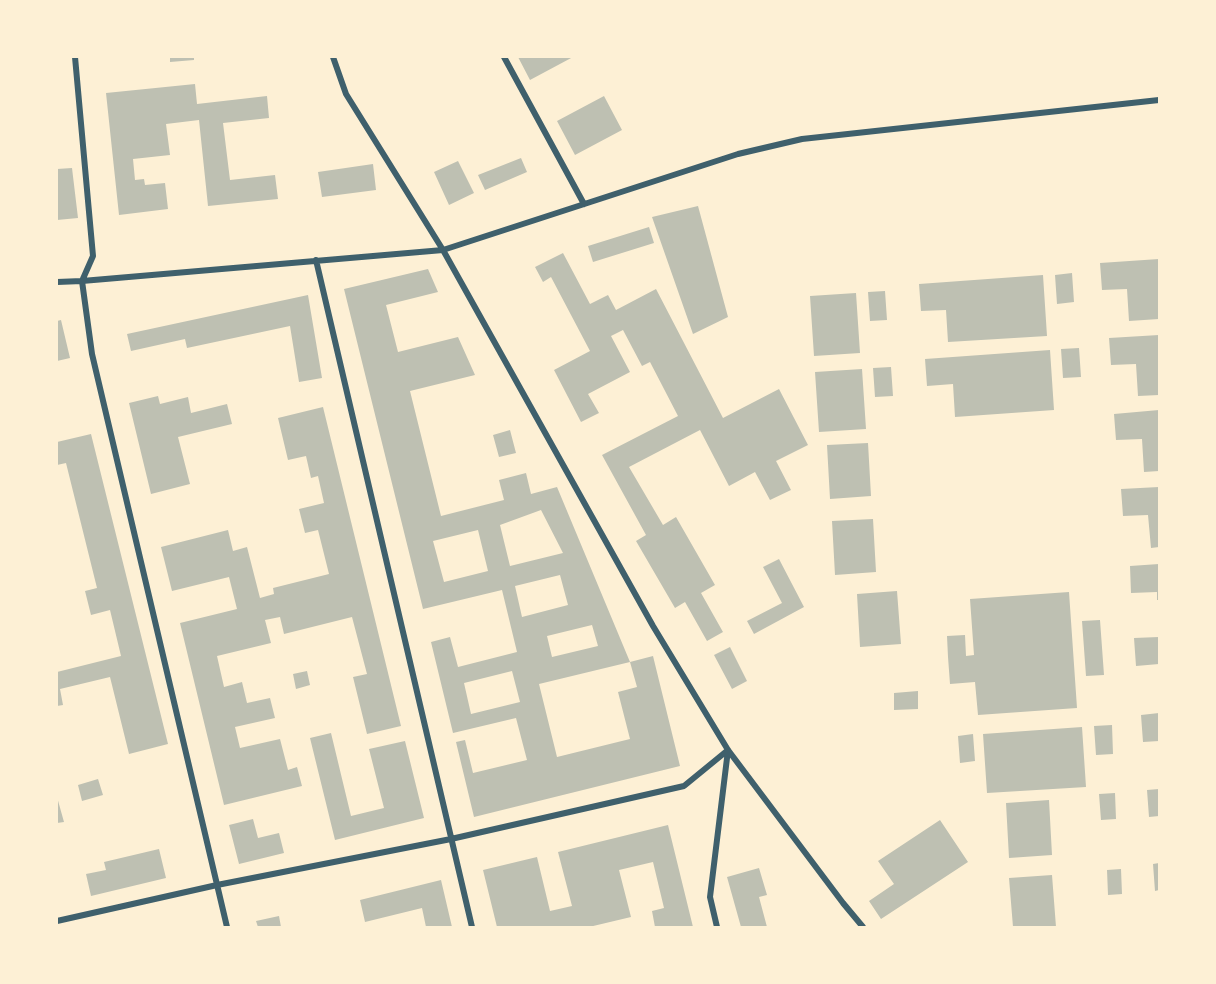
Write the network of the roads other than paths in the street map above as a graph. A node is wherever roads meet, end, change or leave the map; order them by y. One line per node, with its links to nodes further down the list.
1 (75, 57): 8 (street)
2 (333, 57): 6 (street)
3 (504, 57): 5 (street)
4 (1159, 100): 5 (street)
5 (584, 204): 6 (street)
6 (443, 250): 7 (street); 10 (street)
7 (316, 260): 8 (street); 11 (street)
8 (82, 281): 9 (street); 12 (street)
9 (57, 282)
10 (728, 750): 11 (street); 16 (street); 17 (street)
11 (451, 839): 12 (street); 15 (street)
12 (217, 885): 13 (street); 14 (street)
13 (57, 921)
14 (227, 927)
15 (472, 927)
16 (717, 927)
17 (863, 927)

